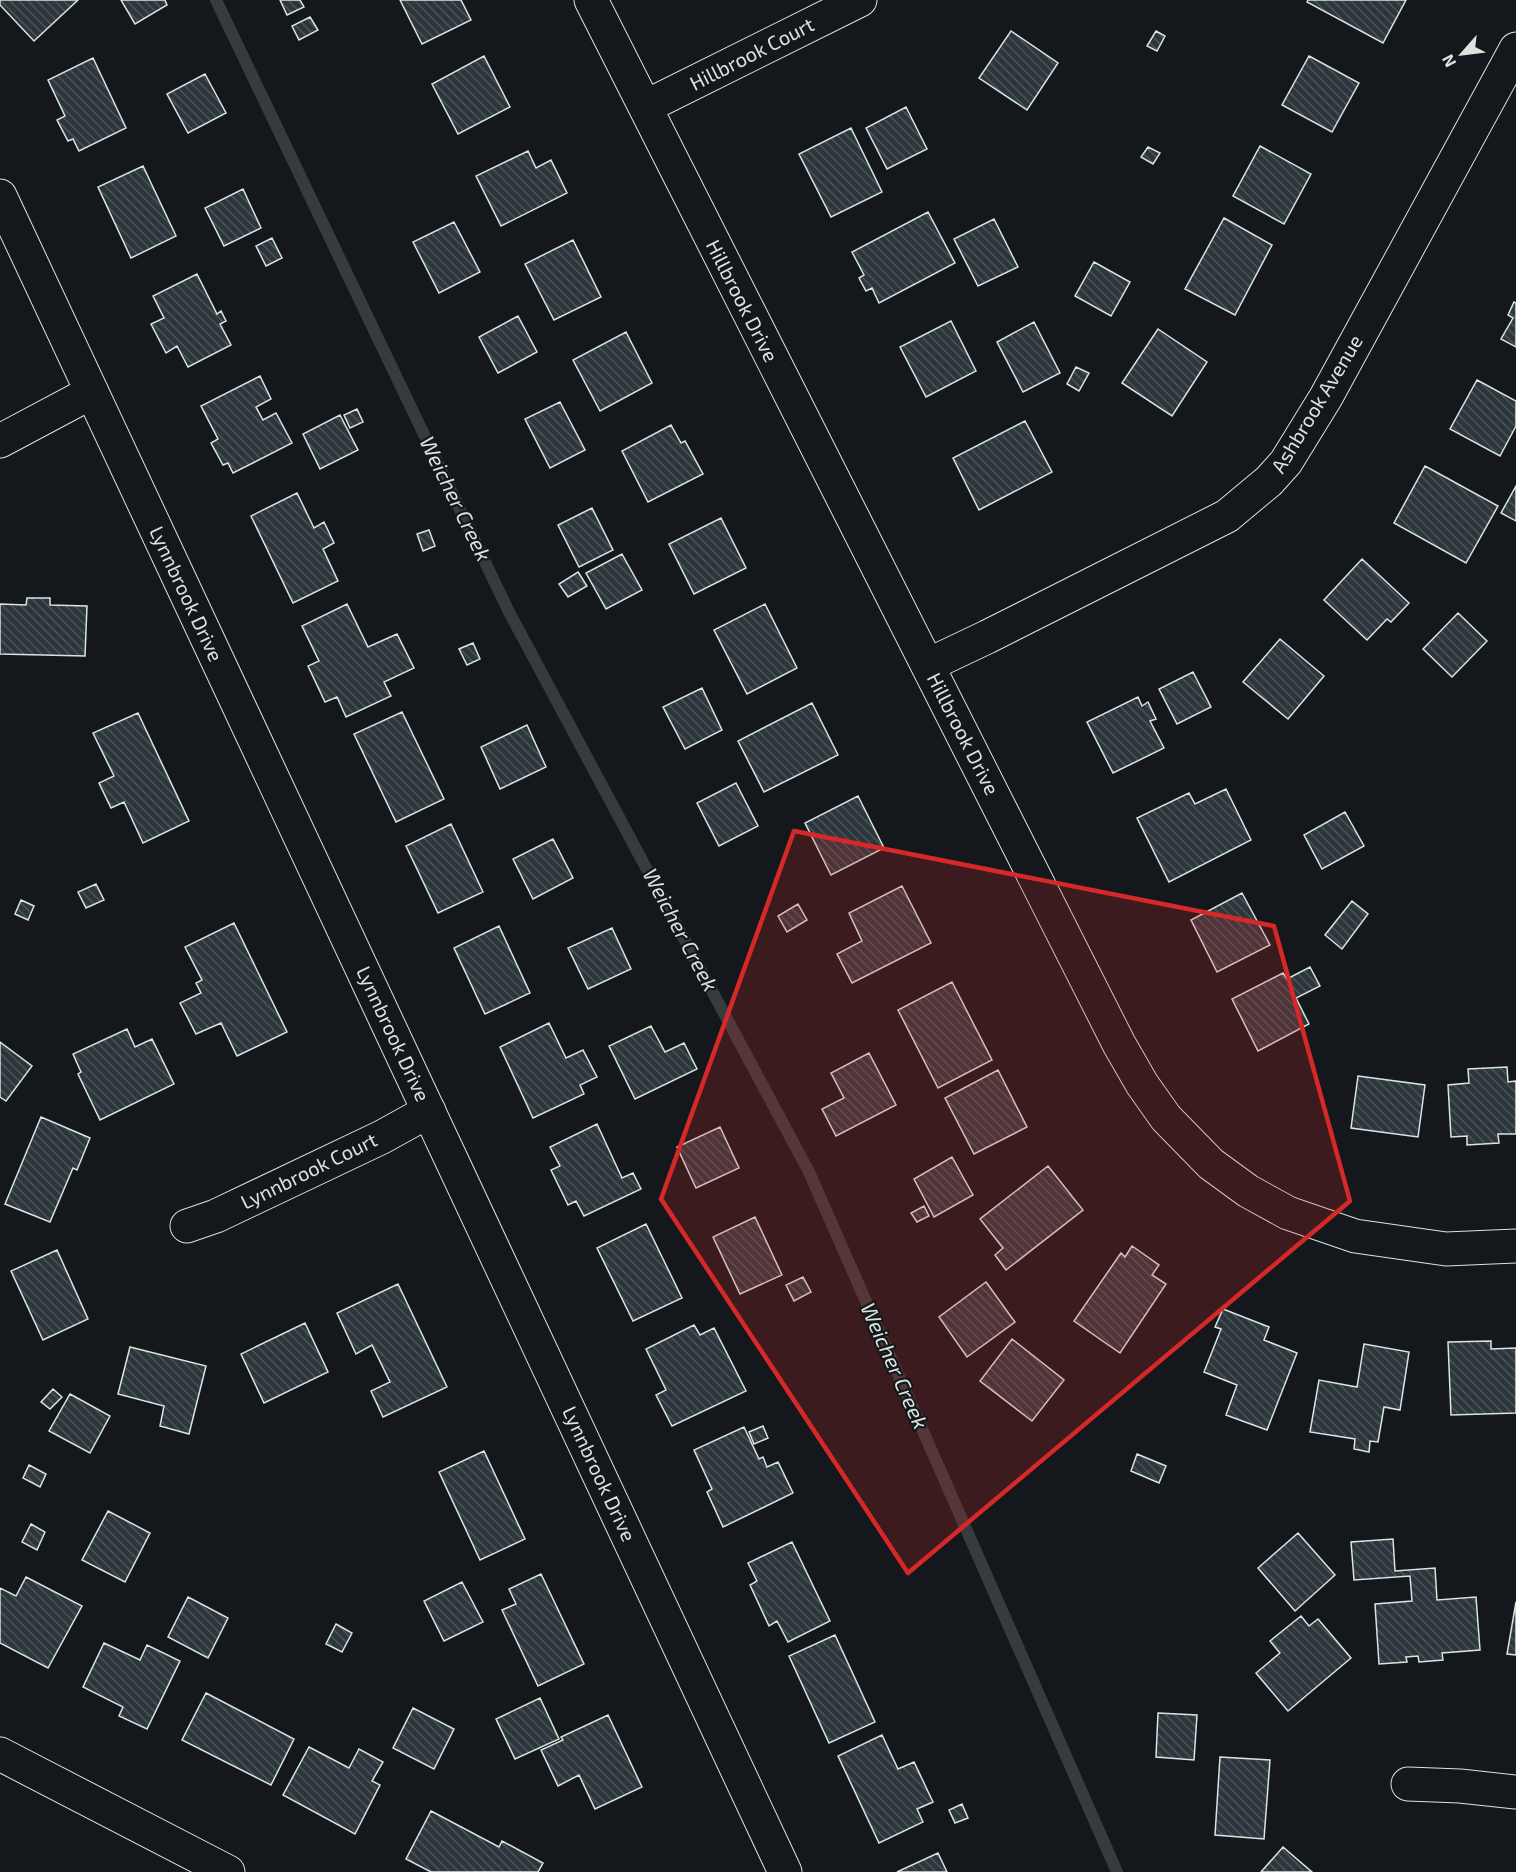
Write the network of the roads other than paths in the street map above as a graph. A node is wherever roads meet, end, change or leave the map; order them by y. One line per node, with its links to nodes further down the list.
1 (591, 0): 4 (street, Hillbrook Drive)
2 (860, 0): 4 (street, Hillbrook Court)
3 (1516, 49): 8 (street, Ashbrook Avenue)
4 (645, 107): 8 (street, Hillbrook Drive)
5 (0, 196): 6 (street, Lynnbrook Drive)
6 (92, 392): 7 (street); 9 (street, Lynnbrook Drive)
7 (0, 441)
8 (928, 664): 11 (street, Hillbrook Drive)
9 (429, 1111): 10 (street, Lynnbrook Court); 16 (street, Lynnbrook Drive)
10 (187, 1226)
11 (1516, 1246)
12 (0, 1754): 15 (street)
13 (1408, 1784): 14 (street)
14 (1516, 1792)
15 (228, 1872)
16 (785, 1872)

